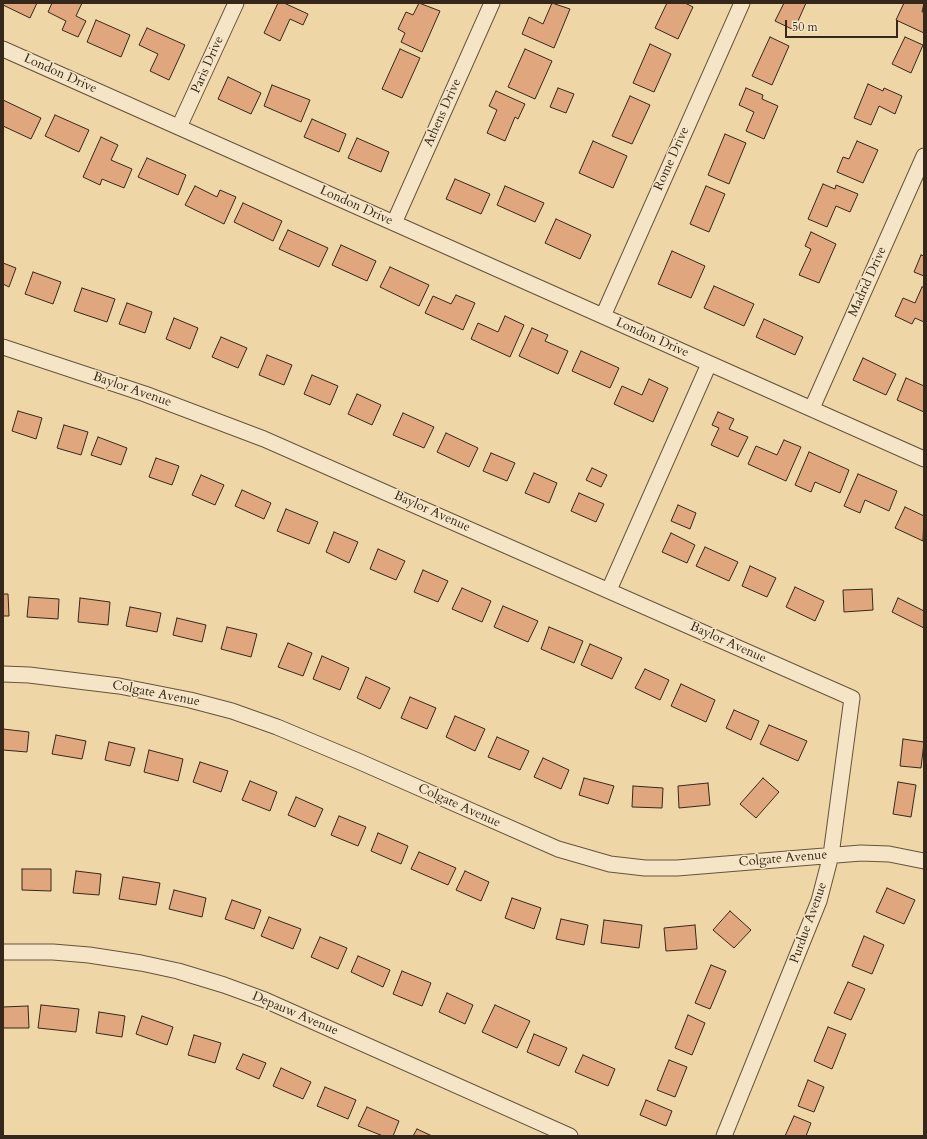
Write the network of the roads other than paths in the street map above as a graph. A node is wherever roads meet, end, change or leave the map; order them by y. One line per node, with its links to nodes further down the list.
1 (236, 3): 5 (street, Paris Drive)
2 (492, 3): 7 (street, Athens Drive)
3 (742, 3): 8 (street, Rome Drive)
4 (3, 49): 5 (street, London Drive)
5 (179, 127): 7 (street, London Drive)
6 (924, 156): 11 (street, Madrid Drive)
7 (394, 223): 8 (street, London Drive)
8 (603, 316): 10 (street, London Drive)
9 (3, 347): 13 (street, Baylor Avenue)
10 (709, 364): 11 (street, London Drive); 13 (street)
11 (812, 408): 12 (street, London Drive)
12 (924, 458)
13 (609, 590): 15 (street, Baylor Avenue)
14 (3, 674): 16 (street, Colgate Avenue)
15 (852, 698): 16 (street, Purdue Avenue)
16 (830, 855): 17 (street, Colgate Avenue); 20 (street, Purdue Avenue)
17 (924, 861)
18 (3, 952): 19 (street, Depauw Avenue)
19 (570, 1136)
20 (724, 1136)

